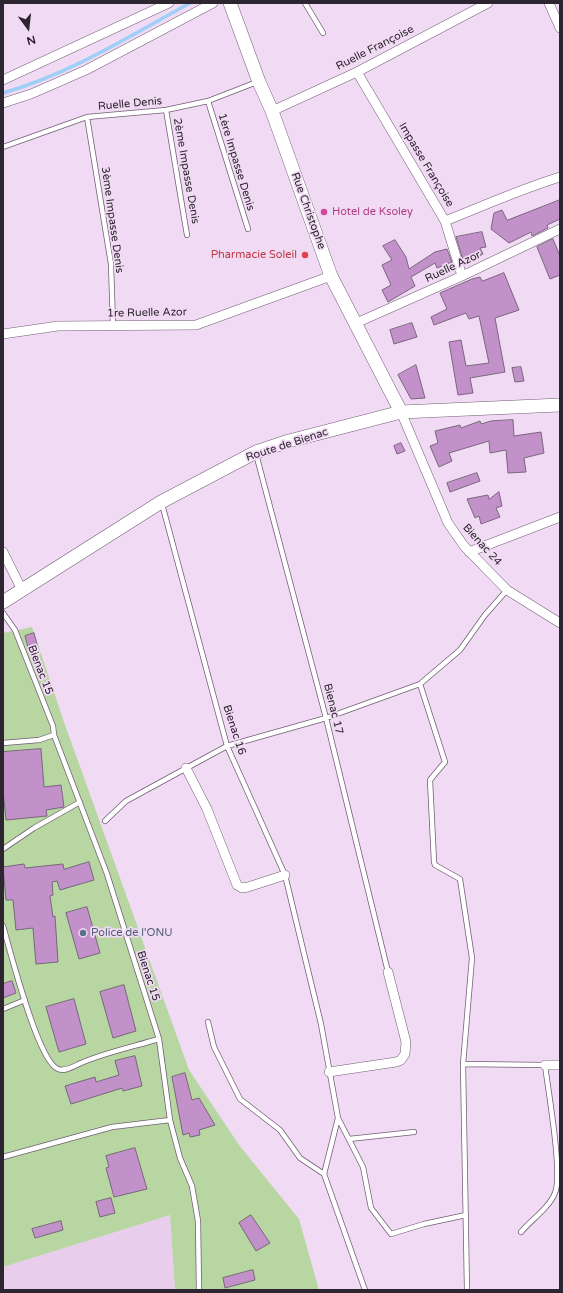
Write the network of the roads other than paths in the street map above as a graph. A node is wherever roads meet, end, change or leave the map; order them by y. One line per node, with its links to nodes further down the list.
1 (169, 3): 10 (street)
2 (213, 3): 13 (street)
3 (230, 3): 11 (main road, Rue Christophe)
4 (305, 3): 8 (lane)
5 (488, 3): 9 (street, Ruelle Françoise)
6 (549, 3): 7 (street)
7 (560, 28)
8 (323, 33)
9 (357, 72): 15 (street, Ruelle Françoise); 19 (street, Impasse Françoise)
10 (3, 80)
11 (259, 82): 12 (lane, Ruelle Denis); 15 (main road, Rue Christophe)
12 (208, 101): 14 (lane, Ruelle Denis); 20 (lane, 1ère Impasse Denis)
13 (3, 103)
14 (166, 110): 16 (lane, Ruelle Denis); 22 (lane, 2ème Impasse Denis)
15 (272, 112): 23 (main road, Rue Christophe)
16 (87, 117): 17 (lane, Ruelle Denis); 26 (lane, 3ème Impasse Denis)
17 (3, 147)
18 (560, 177): 19 (street)
19 (445, 221): 24 (street, Impasse Françoise)
20 (248, 229)
21 (560, 229): 24 (street, Ruelle Azor)
22 (188, 235)
23 (331, 276): 25 (main road, Rue Christophe); 26 (street, 1re Ruelle Azor)
24 (462, 276): 25 (street, Ruelle Azor)
25 (354, 324): 29 (main road, Rue Christophe)
26 (113, 326): 27 (street, 1re Ruelle Azor)
27 (3, 334)
28 (560, 405): 29 (main road, Route de Bienac)
29 (401, 412): 30 (main road, Route de Bienac); 34 (street, Bienac 24)
30 (256, 452): 31 (main road, Route de Bienac); 41 (lane, Bienac 17)
31 (161, 502): 35 (main road, Route de Bienac); 44 (lane, Bienac 16)
32 (560, 517): 34 (street)
33 (3, 552): 35 (street)
34 (470, 552): 36 (street, Bienac 24)
35 (22, 590): 37 (main road, Route de Bienac)
36 (507, 590): 39 (street, Bienac 24); 40 (lane)
37 (3, 602)
38 (3, 613): 42 (lane, Bienac 15)
39 (560, 623)
40 (420, 684): 41 (lane); 56 (lane)
41 (326, 718): 44 (lane); 51 (lane, Bienac 17)
42 (54, 735): 43 (lane); 46 (lane, Bienac 15)
43 (3, 743)
44 (227, 746): 45 (lane); 49 (lane, Bienac 16)
45 (186, 768): 47 (lane); 49 (street)
46 (80, 802): 48 (lane); 55 (lane, Bienac 15)
47 (105, 821)
48 (3, 849)
49 (285, 875): 59 (lane, Bienac 16)
50 (3, 926): 52 (lane)
51 (388, 972): 59 (street)
52 (25, 1000): 53 (lane); 55 (lane)
53 (3, 1009)
54 (208, 1022): 65 (lane)
55 (159, 1039): 61 (lane, Bienac 15)
56 (463, 1064): 57 (lane); 66 (lane)
57 (545, 1065): 58 (street); 67 (lane)
58 (560, 1065)
59 (330, 1072): 60 (lane, Bienac 16)
60 (338, 1118): 63 (lane); 65 (lane)
61 (170, 1120): 64 (lane); 68 (lane, Bienac 15)
62 (414, 1132): 63 (lane)
63 (349, 1139): 66 (lane)
64 (3, 1157)
65 (324, 1174): 69 (lane)
66 (466, 1215): 70 (lane)
67 (521, 1232)
68 (199, 1290)
69 (366, 1290)
70 (467, 1290)

